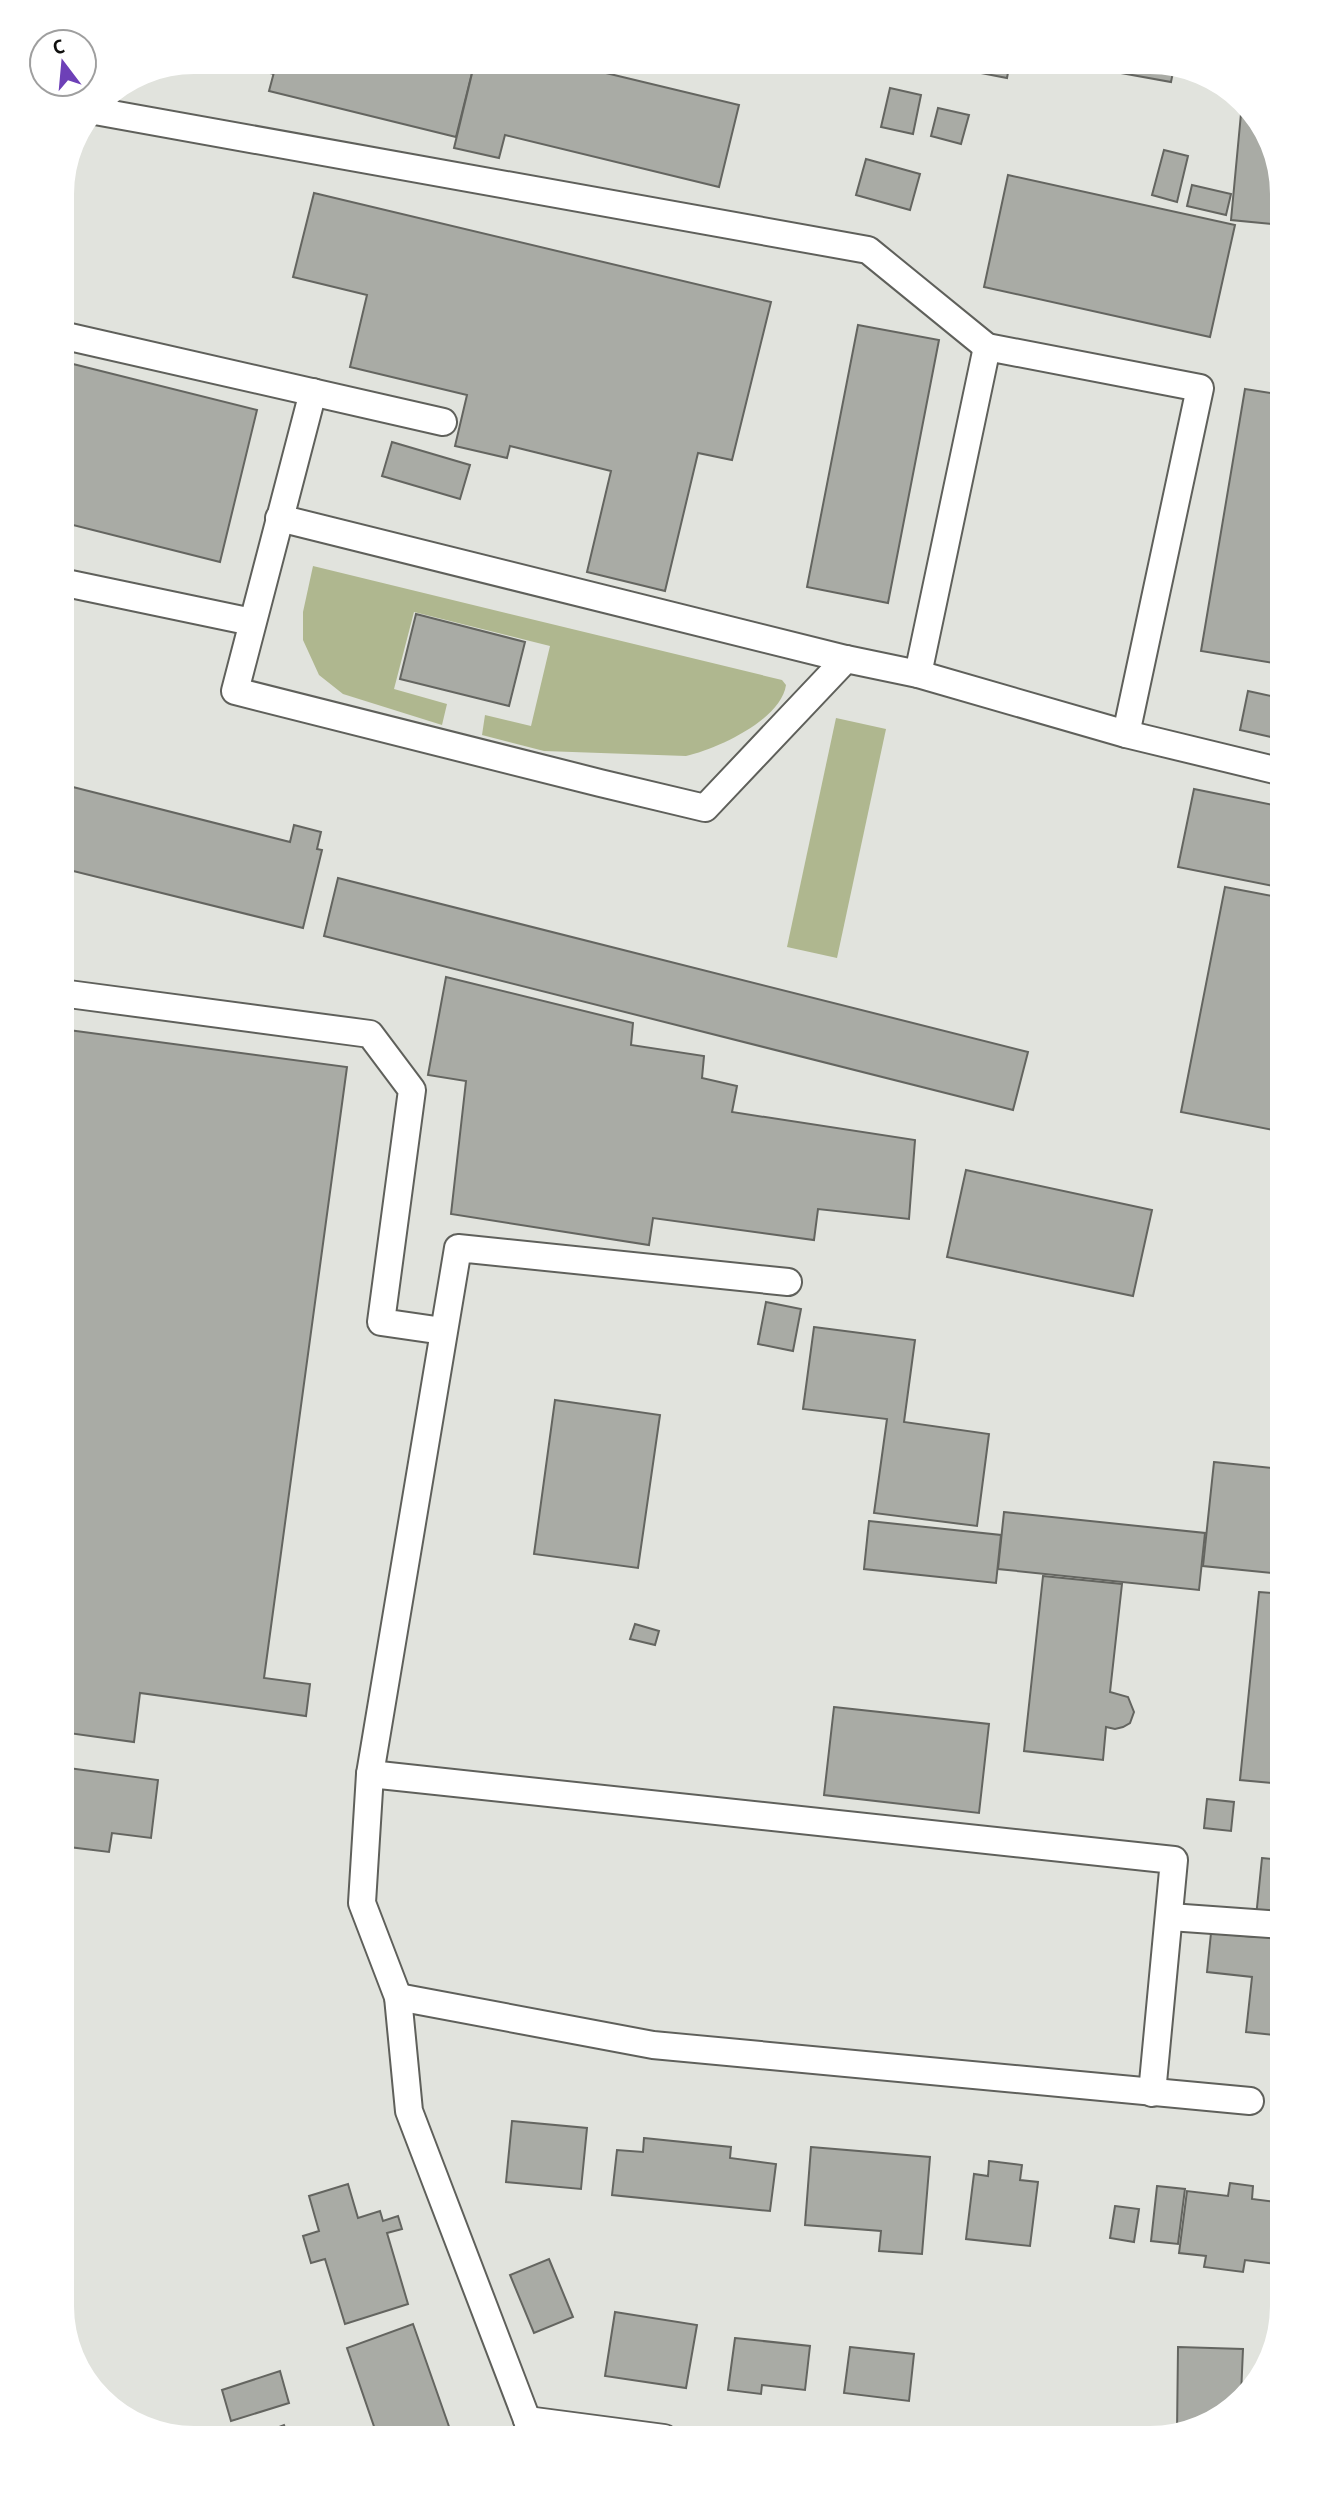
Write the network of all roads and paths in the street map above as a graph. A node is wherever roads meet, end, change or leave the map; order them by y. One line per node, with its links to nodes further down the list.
1 (105, 113): 3 (lane)
2 (74, 338): 4 (lane)
3 (987, 348): 10 (lane); 11 (lane)
4 (313, 392): 5 (lane); 6 (lane)
5 (443, 422)
6 (279, 518): 8 (lane); 9 (lane)
7 (74, 585): 8 (lane)
8 (252, 622): 9 (lane)
9 (846, 659): 10 (lane)
10 (918, 674): 11 (lane)
11 (1126, 734): 12 (lane)
12 (1270, 769)
13 (74, 995): 15 (lane)
14 (788, 1282): 15 (lane)
15 (443, 1331): 16 (lane)
16 (370, 1774): 17 (lane); 19 (lane)
17 (1170, 1917): 18 (lane); 20 (lane)
18 (1270, 1924)
19 (398, 1997): 20 (lane); 22 (lane)
20 (1152, 2093): 21 (lane)
21 (1250, 2101)
22 (529, 2425)

